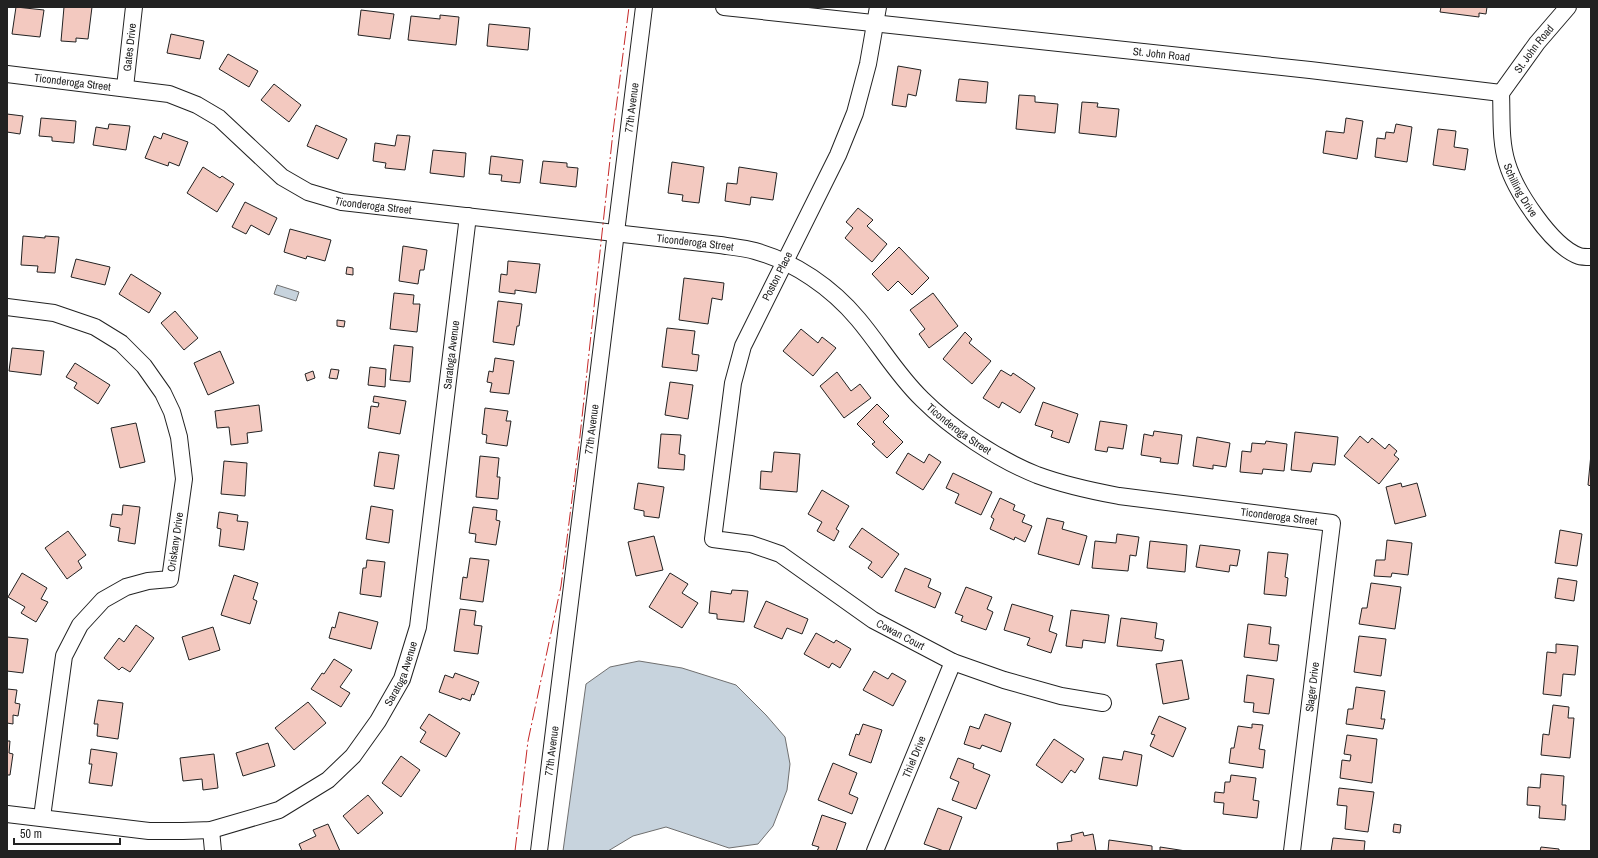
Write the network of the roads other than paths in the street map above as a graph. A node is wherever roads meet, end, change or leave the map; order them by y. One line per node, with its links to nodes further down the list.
1 (134, 7): 8 (street, Gates Drive)
2 (644, 7): 11 (street, 77th Avenue)
3 (724, 7): 6 (street, St. John Road)
4 (878, 7): 6 (street, Poston Place)
5 (1568, 7): 9 (street, St. John Road)
6 (876, 23): 9 (street, St. John Road); 13 (street, Poston Place)
7 (7, 74): 8 (street, Ticonderoga Street)
8 (125, 87): 10 (street, Ticonderoga Street)
9 (1501, 93): 12 (street, Schilling Drive)
10 (468, 216): 11 (street, Ticonderoga Street); 21 (street, Saratoga Avenue)
11 (615, 233): 13 (street, Ticonderoga Street); 23 (street, 77th Avenue)
12 (1591, 257)
13 (784, 262): 15 (street, Ticonderoga Street); 16 (street, Poston Place)
14 (7, 307): 20 (street, Oriskany Drive)
15 (1332, 524): 25 (street, Slager Drive)
16 (713, 539): 17 (street, Cowan Court)
17 (953, 662): 18 (street, Cowan Court); 24 (street, Thiel Drive)
18 (1103, 703)
19 (7, 814): 20 (street, Saratoga Avenue)
20 (42, 818): 21 (street, Saratoga Avenue)
21 (211, 830): 22 (street)
22 (213, 851)
23 (540, 851)
24 (875, 851)
25 (1292, 851)

